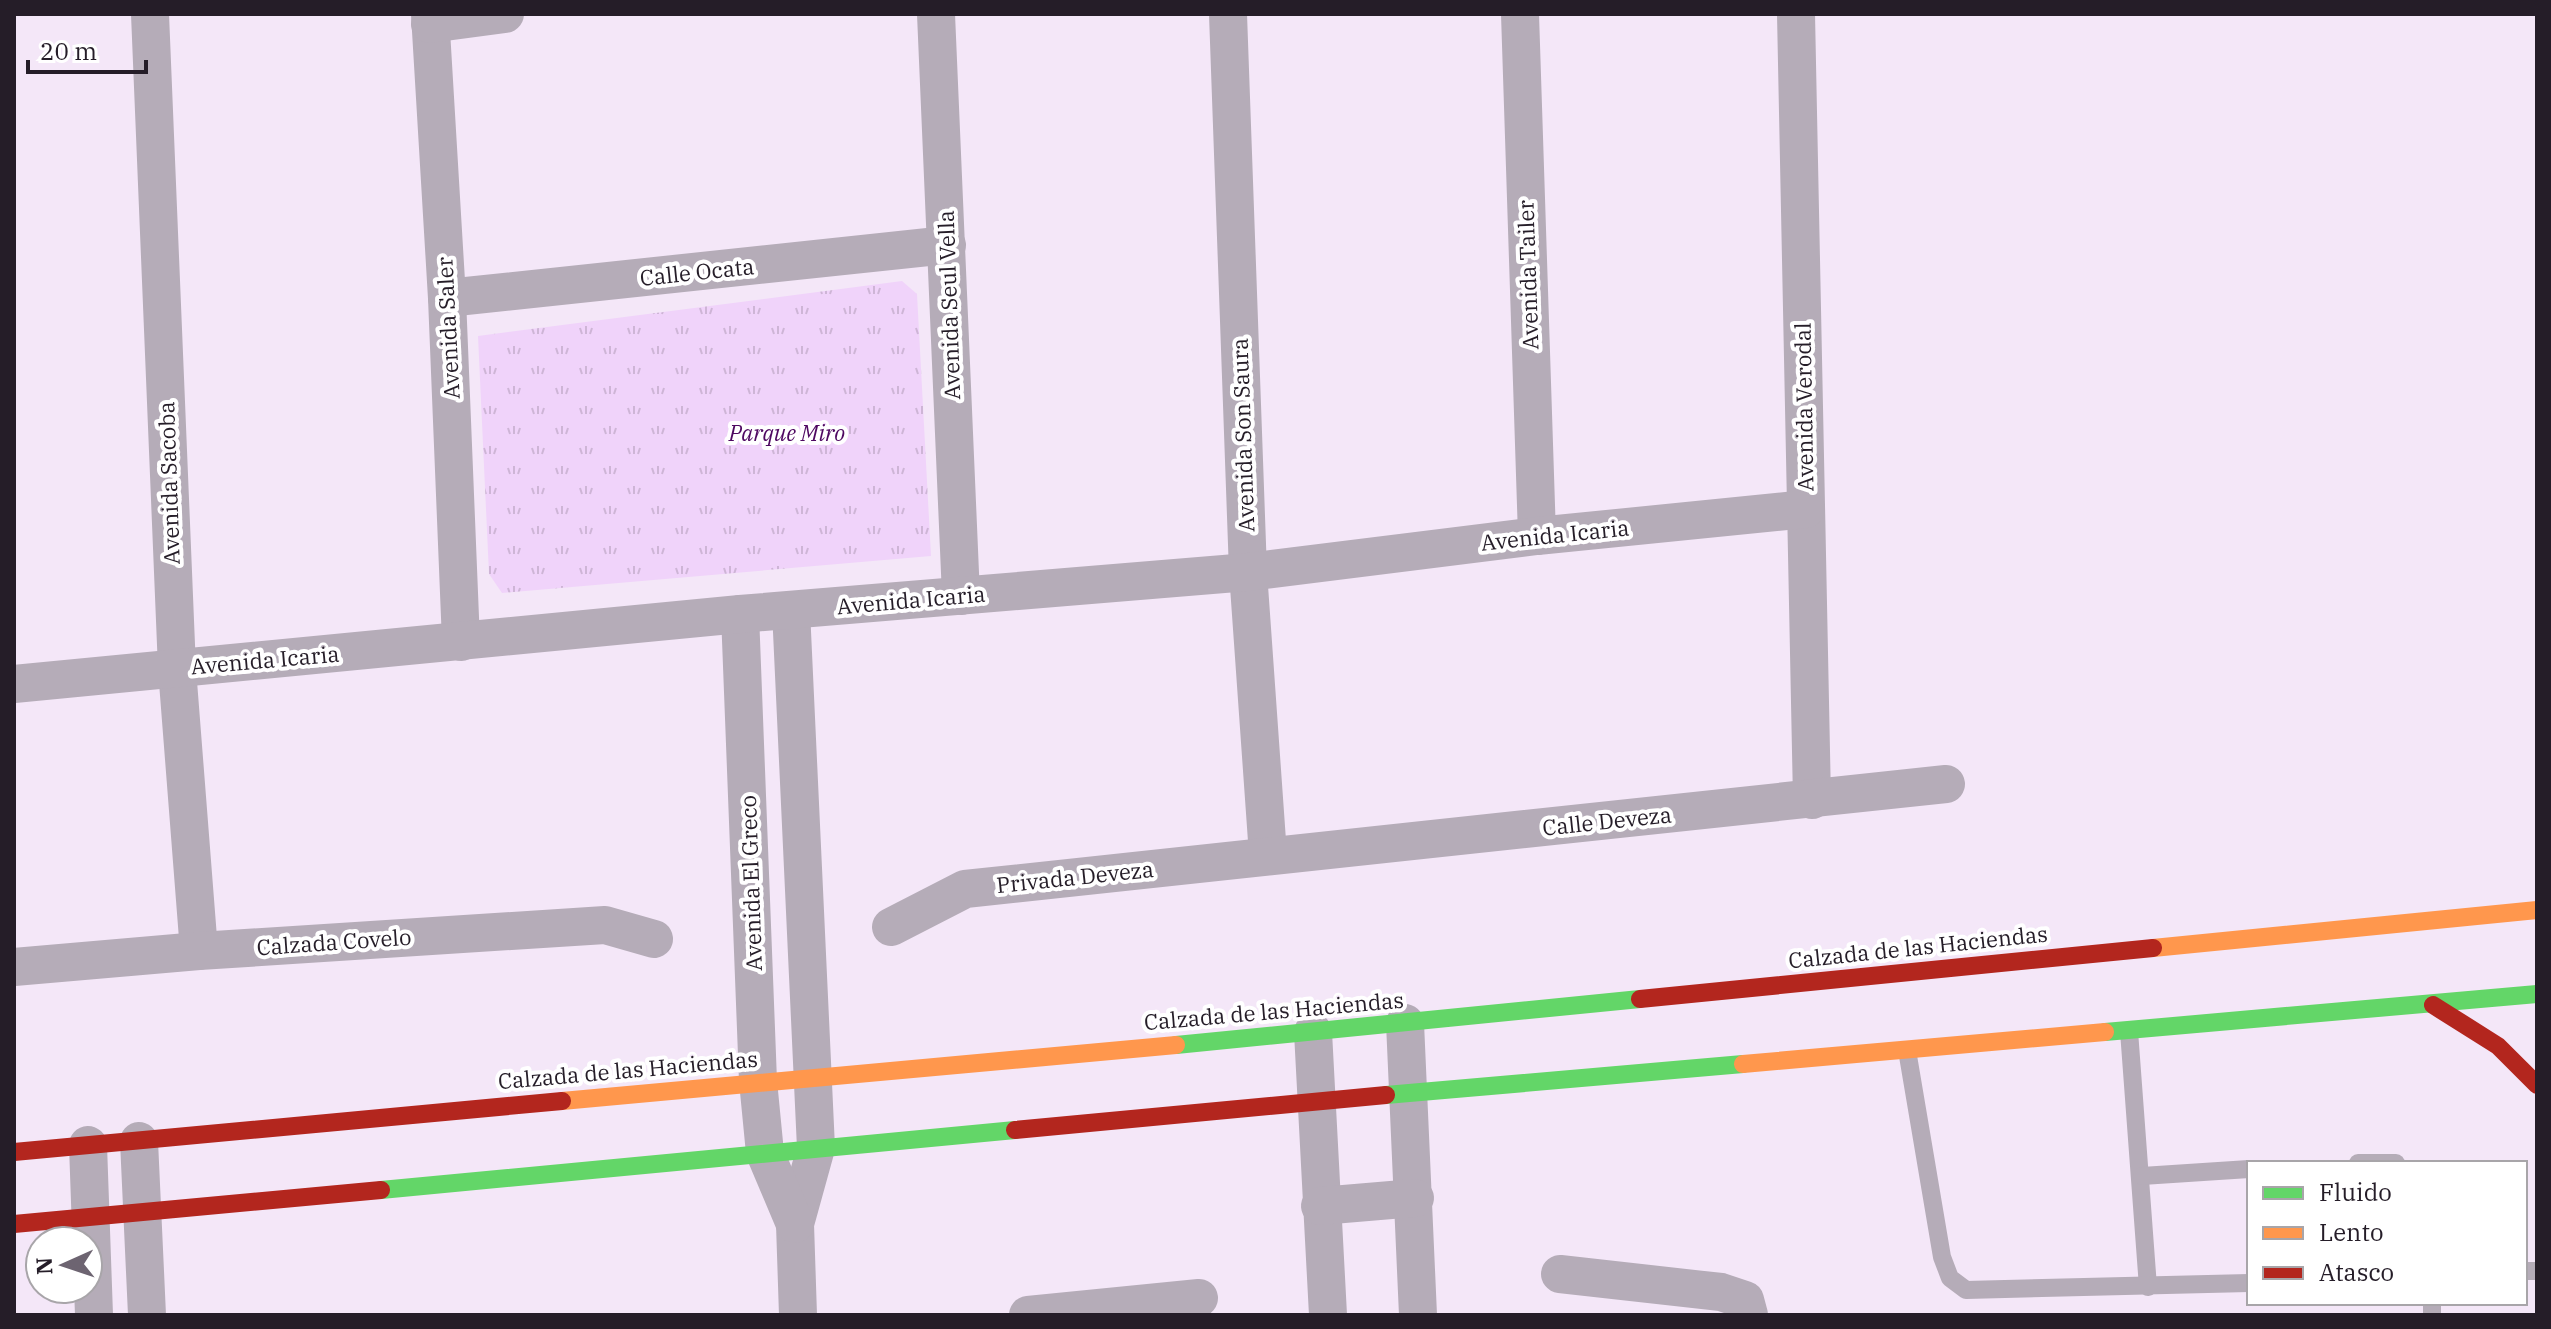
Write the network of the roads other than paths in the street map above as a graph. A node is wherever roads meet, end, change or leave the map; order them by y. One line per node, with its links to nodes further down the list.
1 (150, 14): 17 (street, Avenida Sacoba)
2 (505, 14): 7 (street)
3 (936, 14): 8 (street, Avenida Seul Vella)
4 (1228, 14): 12 (street, Avenida Son Saura)
5 (1520, 14): 11 (street, Avenida Tailer)
6 (1796, 14): 10 (street, Avenida Verodal)
7 (430, 19): 9 (street, Avenida Saler)
8 (947, 245): 9 (street, Calle Ocata); 13 (street, Avenida Seul Vella)
9 (447, 298): 16 (street, Avenida Saler)
10 (1806, 509): 11 (street, Avenida Icaria); 20 (street, Avenida Verodal)
11 (1537, 536): 12 (street, Avenida Icaria)
12 (1248, 572): 13 (street, Avenida Icaria); 21 (street, Avenida Son Saura)
13 (961, 596): 14 (street, Avenida Icaria)
14 (791, 610): 15 (street, Avenida Icaria); 22 (street)
15 (740, 614): 16 (street, Avenida Icaria); 23 (street, Avenida El Greco)
16 (461, 642): 17 (street, Avenida Icaria)
17 (177, 669): 18 (street, Avenida Icaria); 27 (street, Avenida Sacoba)
18 (14, 684)
19 (1946, 784): 20 (street, Calle Deveza)
20 (1812, 800): 21 (street, Calle Deveza)
21 (1268, 855): 25 (street, Privada Deveza)
22 (807, 903): 23 (street); 31 (street)
23 (753, 904): 33 (street, Avenida El Greco)
24 (2536, 915): 32 (main road, Calzada de las Haciendas)
25 (891, 927)
26 (654, 939): 27 (street, Calzada Covelo)
27 (199, 951): 28 (street, Calzada Covelo)
28 (14, 967)
29 (2537, 994): 30 (main road)
30 (2433, 1005): 34 (main road); 39 (main road)
31 (810, 1021): 33 (street); 37 (street)
32 (1405, 1023): 35 (main road, Calzada de las Haciendas); 40 (street)
33 (757, 1024): 38 (street, Avenida El Greco)
34 (2129, 1031): 36 (main road); 48 (lane)
35 (1313, 1032): 37 (main road, Calzada de las Haciendas); 41 (street)
36 (1907, 1050): 40 (main road); 57 (lane)
37 (811, 1076): 38 (main road, Calzada de las Haciendas); 44 (street)
38 (758, 1081): 42 (main road, Calzada de las Haciendas); 46 (street, Avenida El Greco)
39 (2537, 1085)
40 (1409, 1093): 41 (main road); 49 (street)
41 (1316, 1103): 44 (main road); 50 (street)
42 (139, 1141): 43 (main road, Calzada de las Haciendas); 51 (street)
43 (88, 1145): 45 (main road, Calzada de las Haciendas); 52 (street)
44 (816, 1148): 46 (main road); 54 (street)
45 (14, 1152)
46 (765, 1153): 51 (main road); 54 (street, Avenida El Greco)
47 (2247, 1169): 48 (lane)
48 (2142, 1176): 57 (lane)
49 (1415, 1198): 50 (street); 64 (street)
50 (1320, 1206): 63 (street)
51 (141, 1210): 52 (main road); 60 (street)
52 (89, 1217): 53 (main road); 59 (street)
53 (14, 1224)
54 (795, 1224): 61 (street)
55 (1560, 1274): 65 (street)
56 (2247, 1283): 57 (lane)
57 (2148, 1287)
58 (1199, 1298): 62 (street)
59 (94, 1315)
60 (147, 1315)
61 (798, 1315)
62 (1028, 1315)
63 (1328, 1315)
64 (1418, 1315)
65 (1749, 1315)

